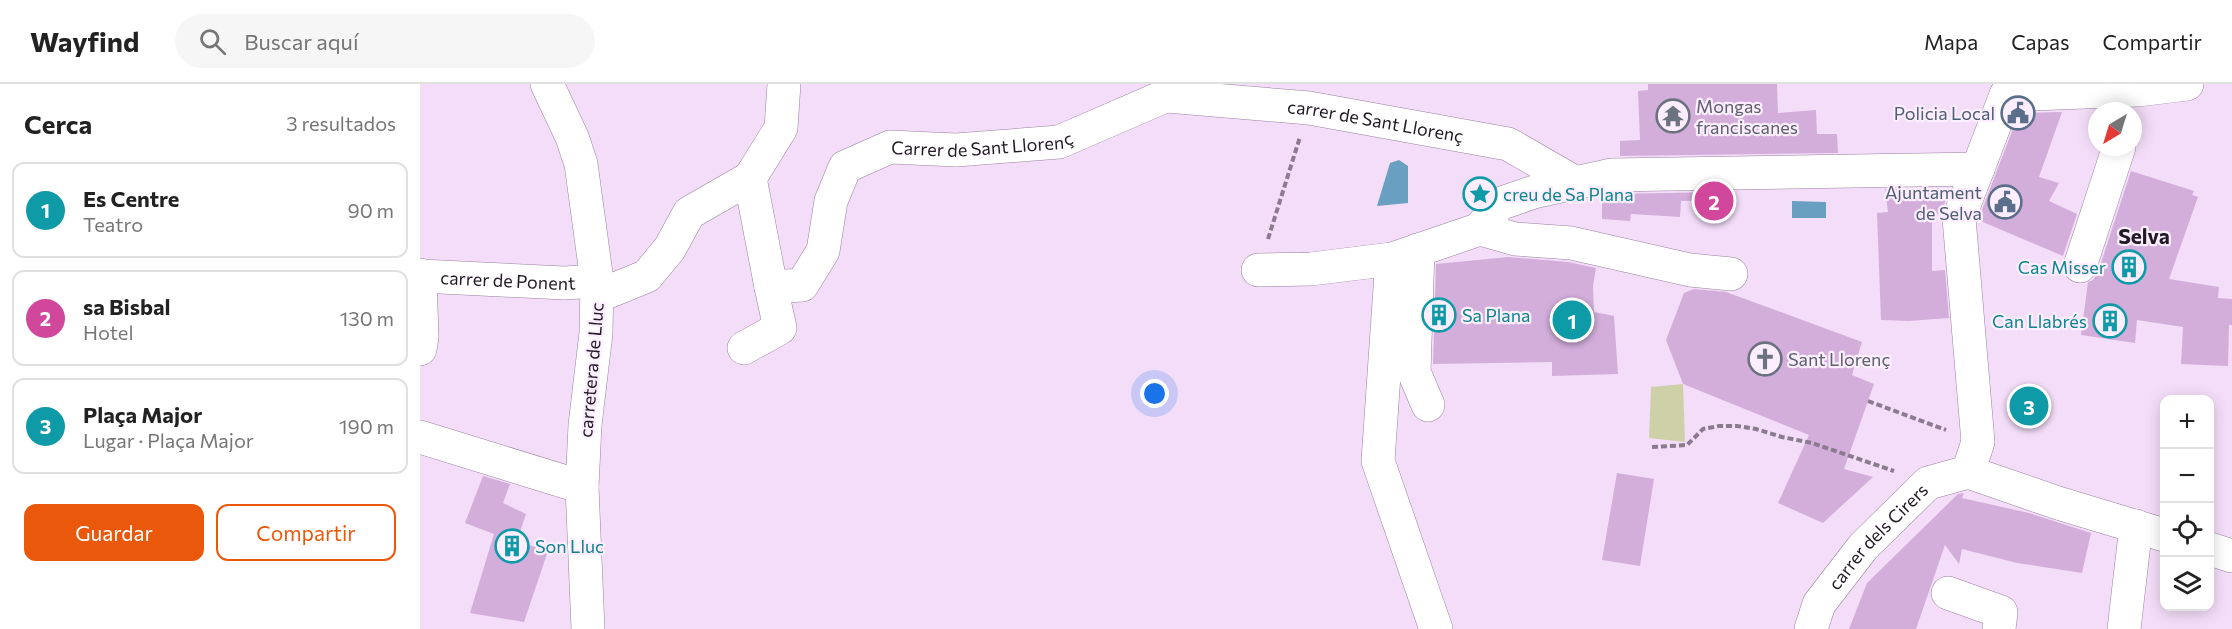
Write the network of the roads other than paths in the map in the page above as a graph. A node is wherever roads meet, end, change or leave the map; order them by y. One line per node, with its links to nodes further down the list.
1 (547, 84): 18 (street, carretera de Lluc)
2 (784, 84): 9 (street)
3 (2187, 84): 6 (street)
4 (1998, 89): 6 (street); 8 (street)
5 (1179, 90): 10 (street, carrer de Sant Llorenç); 17 (street, Carrer de Sant Llorenç)
6 (2134, 100)
7 (2116, 156): 13 (street)
8 (1978, 169): 10 (street); 23 (street)
9 (750, 178): 17 (street); 18 (street)
10 (1574, 182): 11 (street)
11 (1480, 229): 12 (street); 15 (street)
12 (1405, 255): 14 (street); 21 (street); 30 (street)
13 (2080, 266)
14 (1258, 270)
15 (1731, 274)
16 (420, 276): 18 (street, carrer de Ponent); 20 (street, carrer de Ponent)
17 (771, 287): 19 (street)
18 (597, 289): 24 (street, carretera de Lluc)
19 (744, 348)
20 (420, 349)
21 (1428, 405)
22 (420, 437): 24 (street)
23 (1973, 457): 25 (street); 31 (street, carrer dels Cirers)
24 (582, 487): 29 (street, carretera de Lluc)
25 (2150, 531): 33 (street)
26 (2214, 550): 27 (street)
27 (2232, 556)
28 (1948, 593): 32 (street)
29 (588, 629)
30 (1436, 629)
31 (1810, 629)
32 (1999, 629)
33 (2124, 629)

